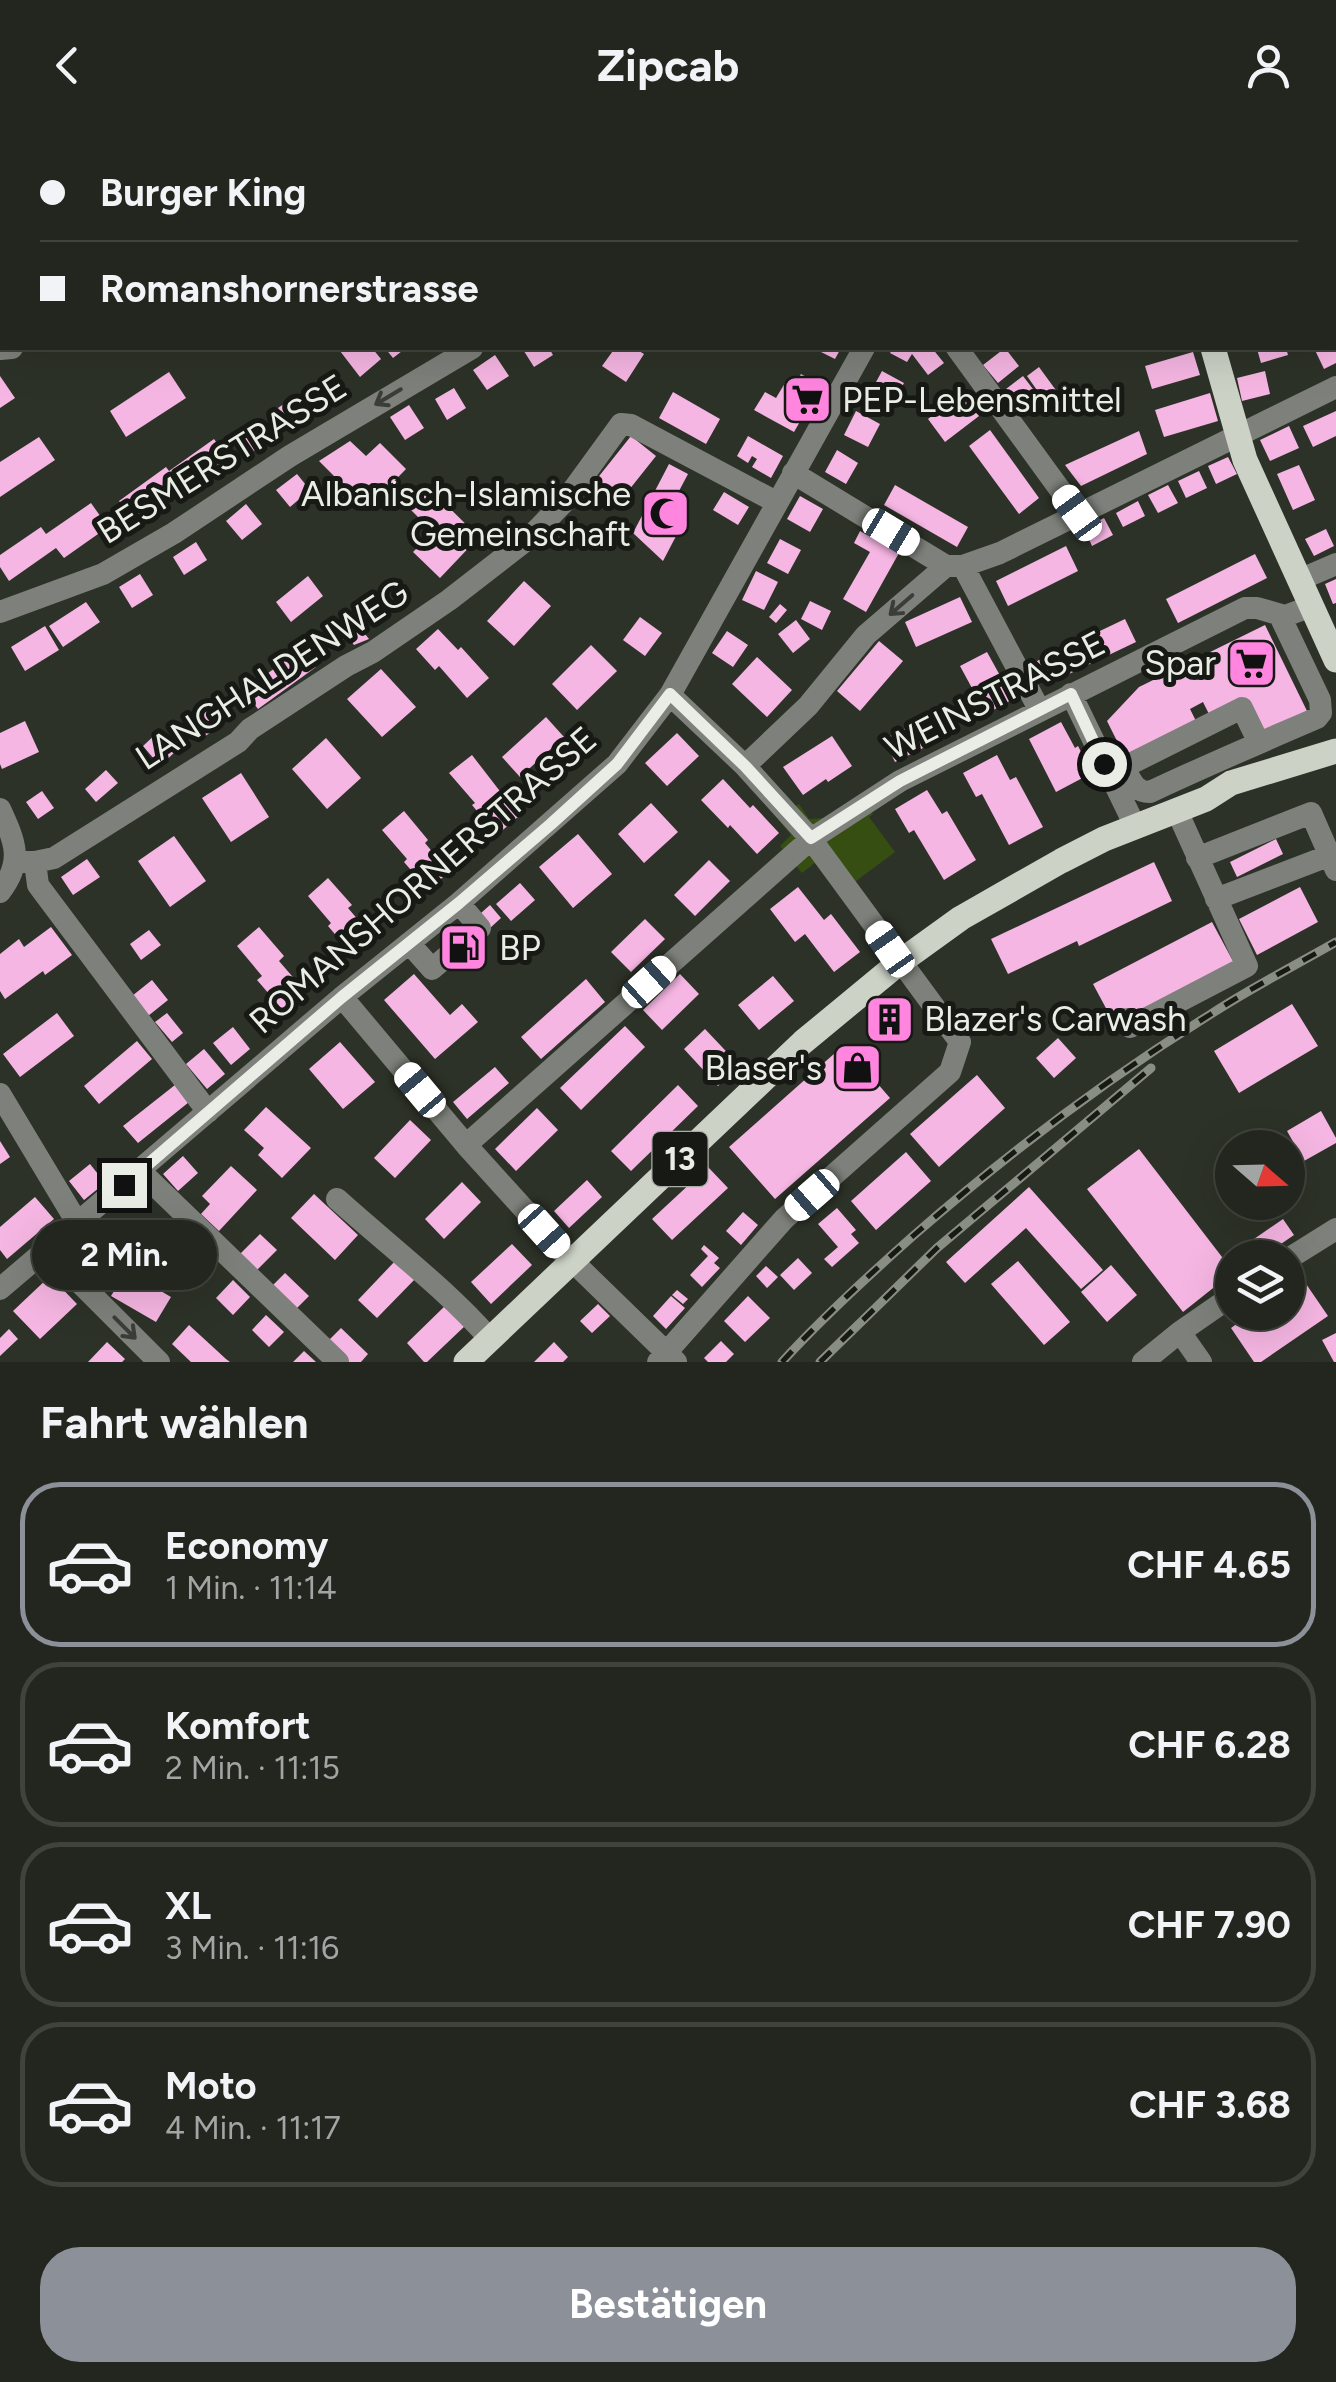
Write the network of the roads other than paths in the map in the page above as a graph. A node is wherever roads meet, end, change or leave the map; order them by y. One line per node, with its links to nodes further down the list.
1 (469, 350): 14 (street, BESMERSTRASSE, one-way to 14)
2 (863, 350): 7 (street, ROMANSHORNERSTRASSE)
3 (958, 350): 9 (street)
4 (1213, 350): 6 (main road)
5 (1336, 387): 6 (street)
6 (1238, 435): 9 (street); 12 (main road)
7 (793, 473): 8 (street, ROMANSHORNERSTRASSE); 11 (street)
8 (776, 502): 18 (street, ROMANSHORNERSTRASSE); 31 (street, LANGHALDENWEG)
9 (1077, 513): 11 (street)
10 (1336, 564): 12 (street)
11 (955, 566): 20 (street); 23 (street, one-way to 23)
12 (1300, 580): 13 (main road)
13 (1312, 606): 15 (street, WEINSTRASSE); 16 (main road)
14 (0, 612)
15 (1280, 616): 19 (street, WEINSTRASSE); 21 (street)
16 (1333, 647): 17 (main road)
17 (1336, 680)
18 (670, 694): 23 (street); 35 (street, ROMANSHORNERSTRASSE)
19 (1071, 694): 20 (street, WEINSTRASSE); 28 (street)
20 (1040, 710): 29 (street, WEINSTRASSE)
21 (1259, 742): 21 (street)
22 (1336, 751): 25 (main road, 13)
23 (745, 766): 29 (street)
24 (1336, 771): 25 (main road, 13)
25 (1206, 799): 27 (main road, 13)
26 (0, 809): 31 (street)
27 (1177, 811): 28 (main road, 13); 30 (street)
28 (1135, 826): 37 (main road, 13)
29 (811, 838): 37 (street); 42 (street, WEINSTRASSE)
30 (1197, 858): 32 (street); 34 (street)
31 (26, 862): 33 (street); 41 (street)
32 (1332, 863): 34 (street)
33 (0, 892)
34 (1216, 899): 39 (street)
35 (459, 903): 36 (street, ROMANSHORNERSTRASSE); 36 (street)
36 (408, 943): 38 (street, ROMANSHORNERSTRASSE)
37 (900, 962): 49 (main road, 13); 54 (street)
38 (342, 997): 41 (street, ROMANSHORNERSTRASSE); 42 (street)
39 (1127, 1019)
40 (0, 1094): 45 (street)
41 (208, 1112): 43 (street, ROMANSHORNERSTRASSE)
42 (466, 1145): 49 (street)
43 (140, 1171): 45 (street, ROMANSHORNERSTRASSE); 56 (street)
44 (338, 1200): 53 (street)
45 (78, 1224): 48 (street, ROMANSHORNERSTRASSE)
46 (1336, 1229): 47 (street)
47 (1305, 1248)
48 (47, 1250): 50 (street, ROMANSHORNERSTRASSE); 55 (street, one-way to 55)
49 (572, 1262): 53 (main road, 13); 54 (street)
50 (0, 1289)
51 (1215, 1308): 52 (street)
52 (1180, 1332): 58 (street); 59 (street)
53 (490, 1339): 57 (main road, 13)
54 (667, 1359)
55 (159, 1362)
56 (338, 1362)
57 (466, 1362)
58 (1144, 1362)
59 (1201, 1362)

